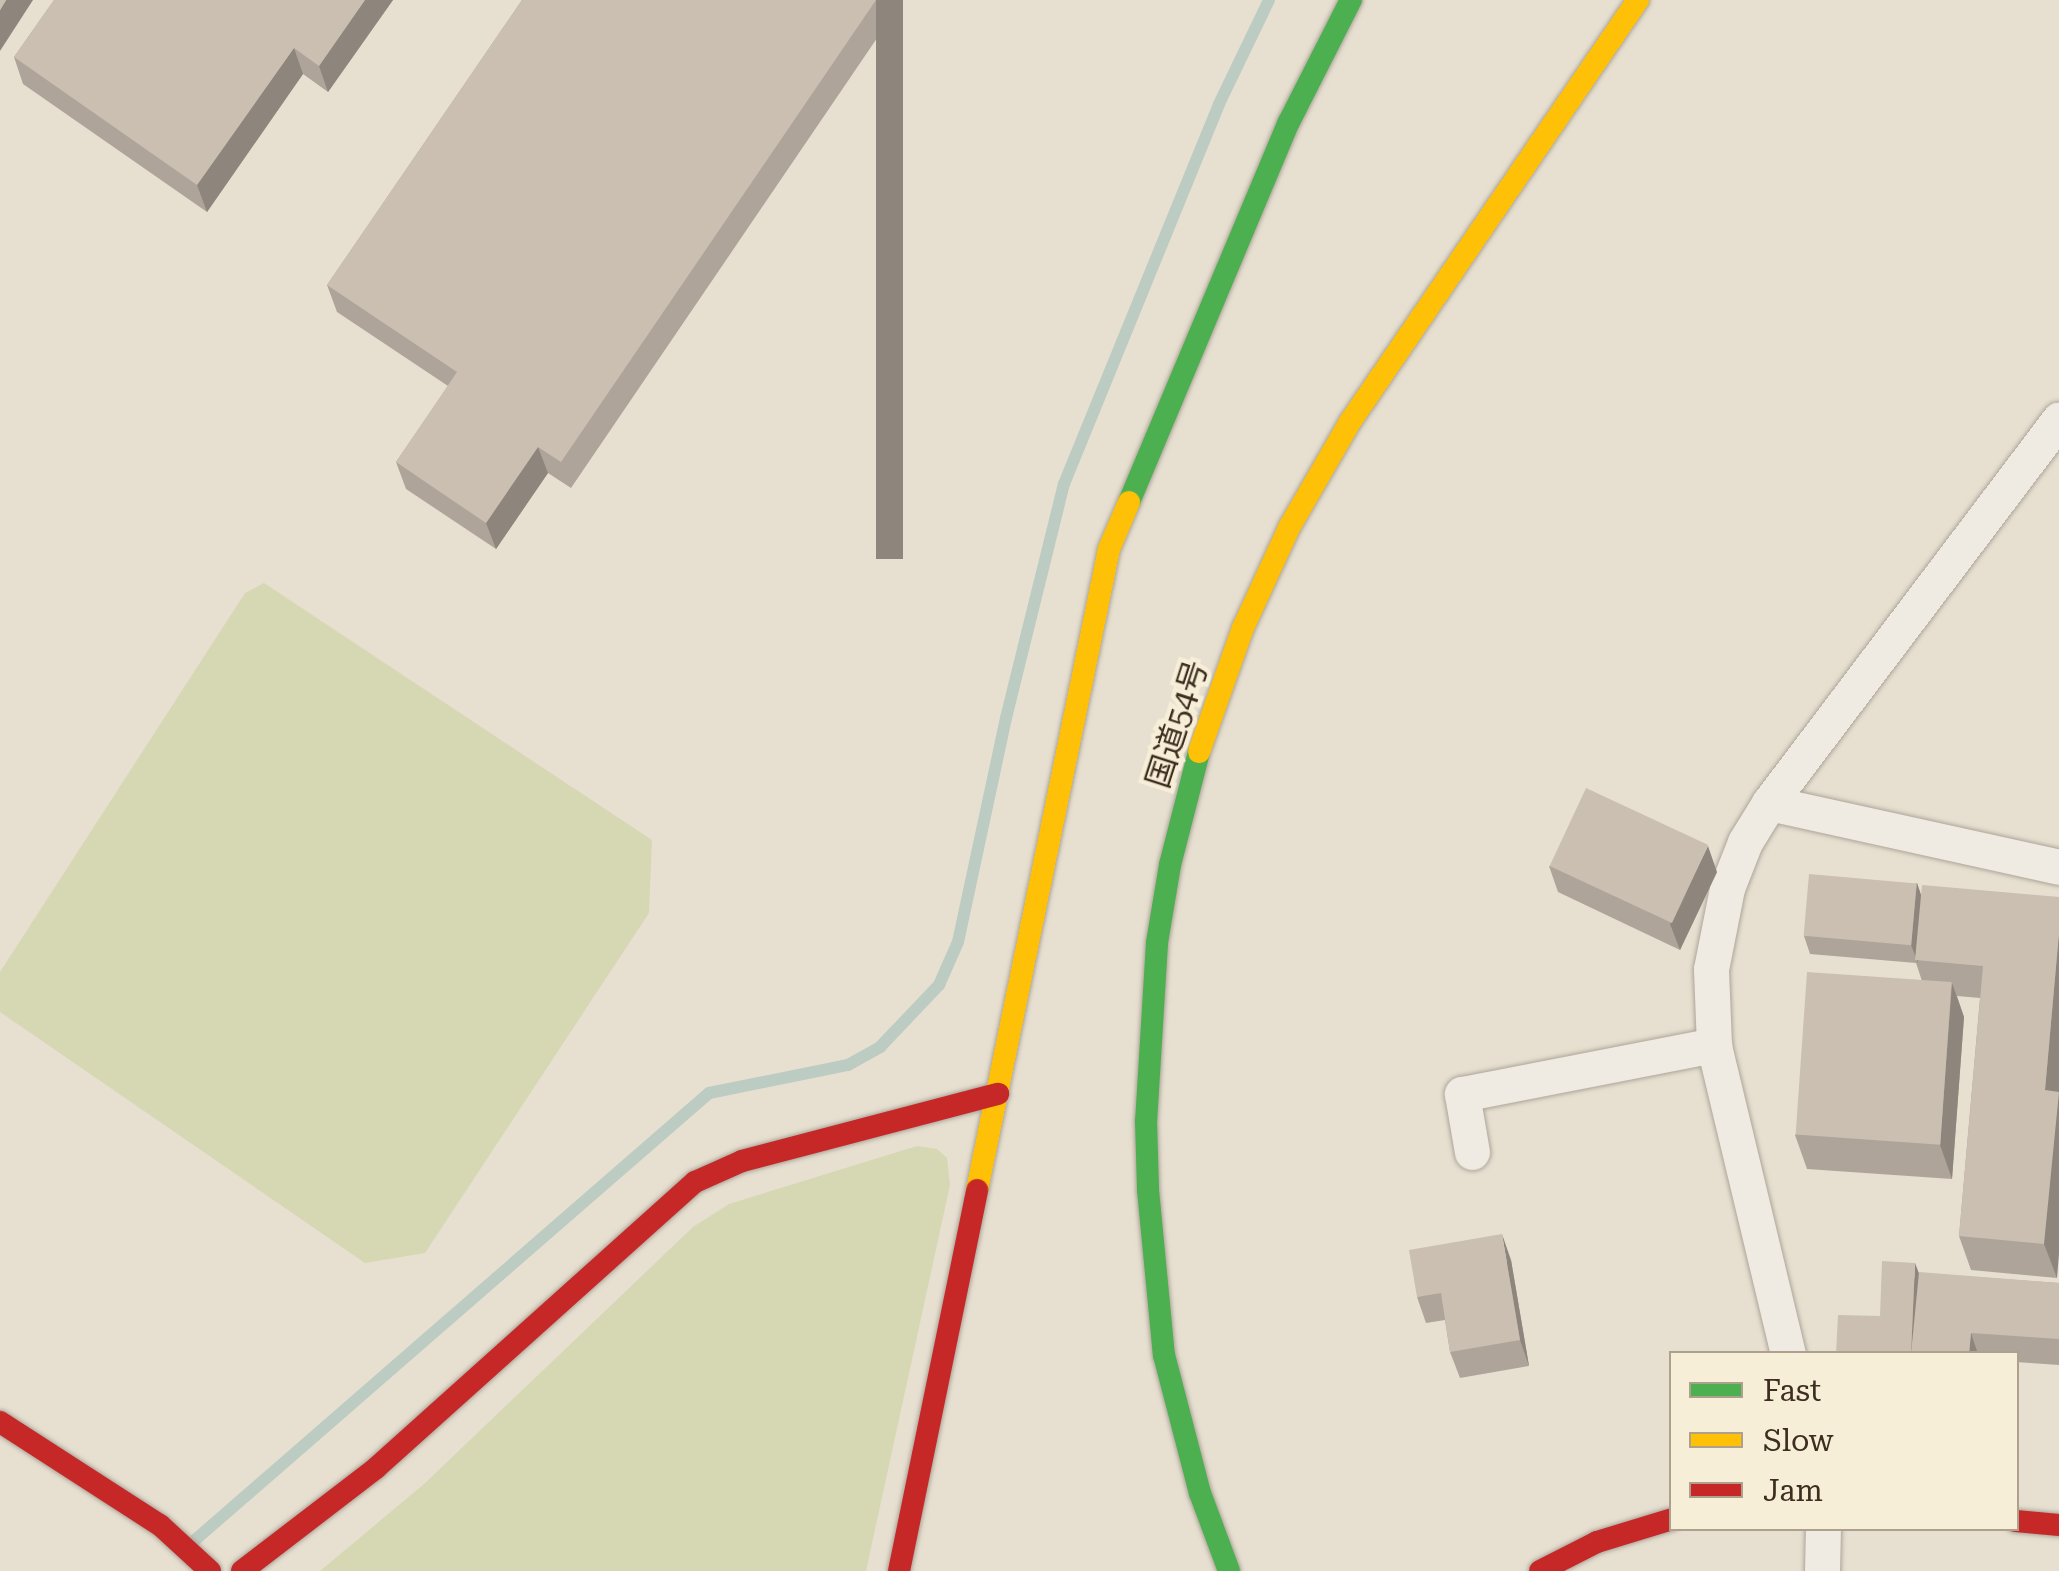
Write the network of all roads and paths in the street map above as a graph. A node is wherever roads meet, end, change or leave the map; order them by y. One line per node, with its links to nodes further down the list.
1 (1351, 0): 7 (main road)
2 (1638, 0): 18 (main road, 国道54号)
3 (2059, 419): 4 (street)
4 (1770, 803): 5 (street); 6 (street)
5 (2059, 867)
6 (1714, 1045): 8 (street); 9 (street)
7 (998, 1094): 16 (main road); 17 (main road)
8 (1472, 1152)
9 (1787, 1351)
10 (0, 1422): 15 (main road)
11 (1669, 1520): 19 (main road)
12 (2019, 1521): 13 (main road)
13 (2059, 1525)
14 (1824, 1531): 20 (street)
15 (210, 1571)
16 (242, 1571)
17 (899, 1571)
18 (1229, 1571)
19 (1540, 1571)
20 (1822, 1571)

